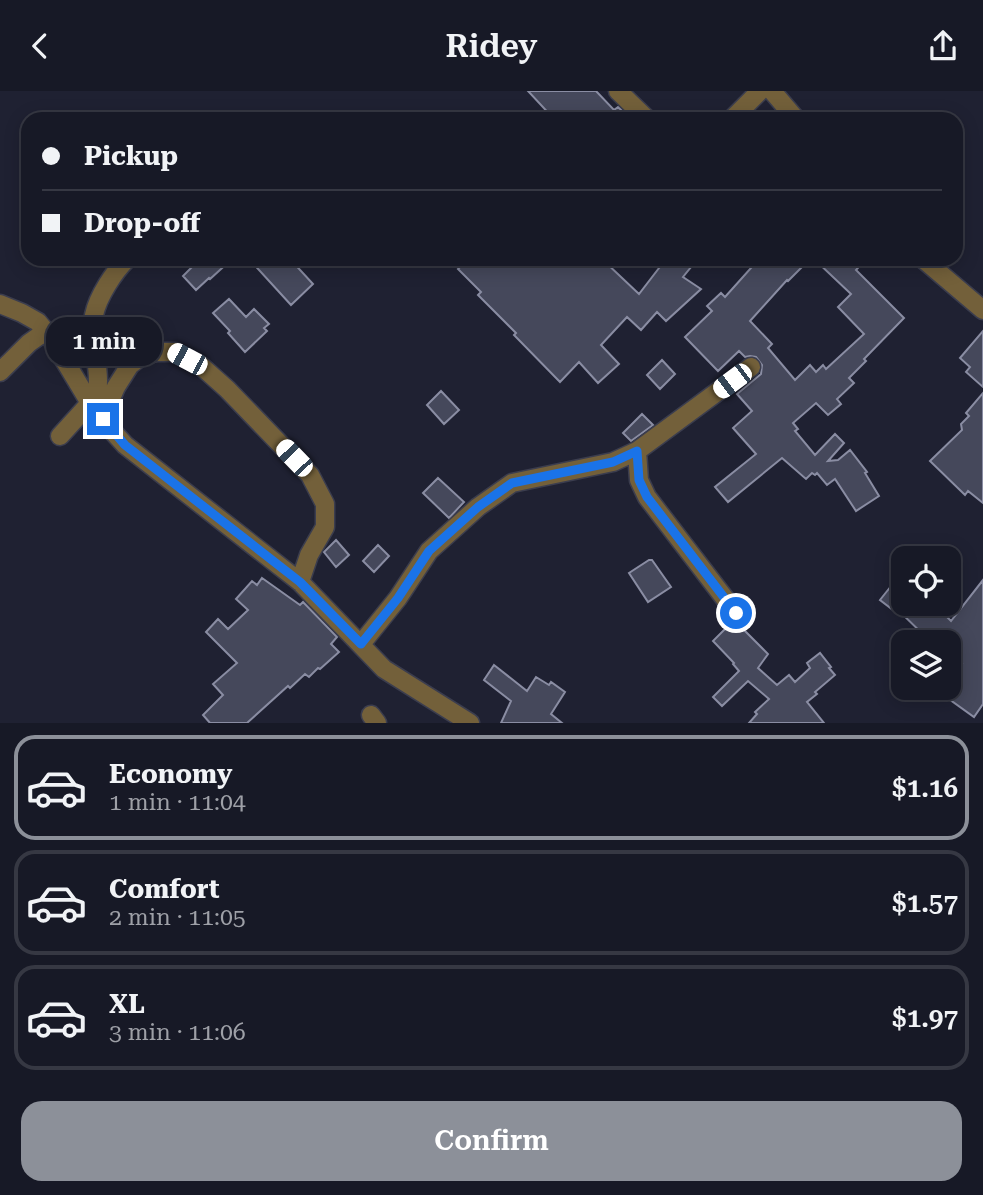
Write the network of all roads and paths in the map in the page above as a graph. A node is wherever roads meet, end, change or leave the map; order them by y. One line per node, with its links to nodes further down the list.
1 (618, 91): 4 (street)
2 (760, 91): 5 (street)
3 (772, 91): 6 (street)
4 (640, 112)
5 (739, 112)
6 (790, 112)
7 (120, 266): 14 (street)
8 (931, 266): 10 (street)
9 (0, 304): 11 (street)
10 (983, 310)
11 (46, 331): 13 (street); 14 (street)
12 (751, 367): 16 (street)
13 (0, 372)
14 (96, 412): 15 (street); 17 (street); 17 (street)
15 (60, 436)
16 (637, 451): 18 (street); 19 (street)
17 (300, 582): 19 (street)
18 (736, 613)
19 (361, 644): 20 (street)
20 (470, 723)

